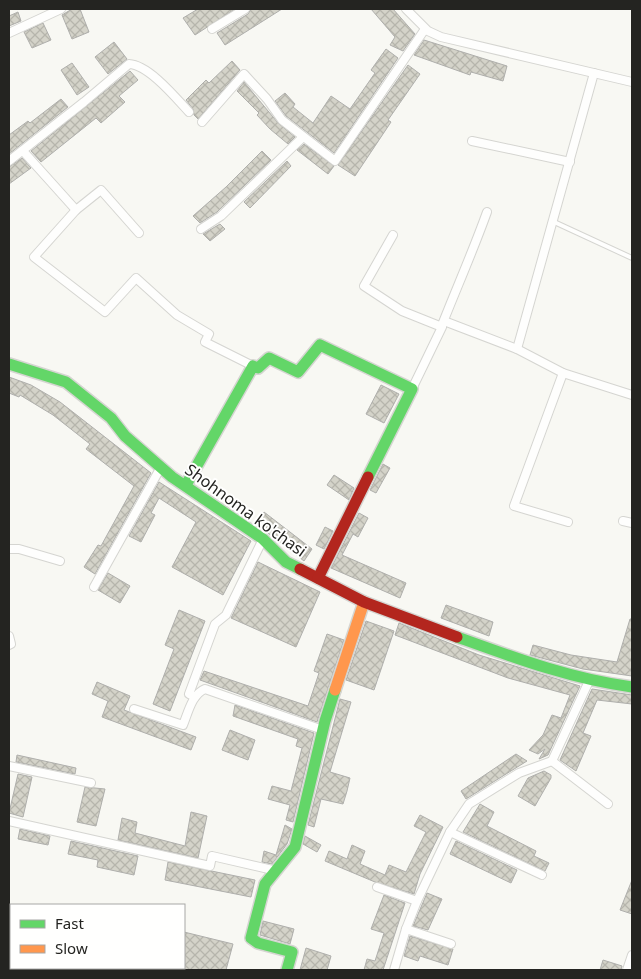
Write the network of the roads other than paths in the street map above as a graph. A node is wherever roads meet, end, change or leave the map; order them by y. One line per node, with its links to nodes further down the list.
1 (61, 9): 6 (street)
2 (245, 9): 4 (street)
3 (406, 9): 5 (street)
4 (212, 29)
5 (425, 29): 7 (street); 11 (street)
6 (9, 34)
7 (594, 73): 8 (street); 15 (street)
8 (632, 82)
9 (189, 112): 13 (street)
10 (202, 122): 11 (street)
11 (303, 136): 19 (street)
12 (472, 141): 15 (street)
13 (22, 151): 14 (street); 16 (street)
14 (9, 161)
15 (570, 162): 18 (street)
16 (76, 210): 20 (street); 26 (street)
17 (487, 212): 23 (street)
18 (552, 221): 22 (lane); 24 (street)
19 (201, 229)
20 (140, 233)
21 (392, 235): 23 (street)
22 (632, 258)
23 (443, 324): 24 (street); 28 (street)
24 (518, 349): 27 (street)
25 (9, 364): 30 (street, Shohnoma ko'chasi)
26 (253, 366): 28 (street); 31 (street)
27 (564, 373): 29 (street); 33 (street)
28 (412, 390): 38 (street)
29 (632, 395)
30 (161, 467): 31 (street, Shohnoma ko'chasi); 39 (street)
31 (186, 485): 35 (street, Shohnoma ko'chasi)
32 (623, 521): 34 (street)
33 (568, 522)
34 (632, 523)
35 (263, 539): 38 (street, Shohnoma ko'chasi); 45 (street)
36 (9, 549): 37 (street)
37 (60, 560)
38 (318, 578): 40 (street, Shohnoma ko'chasi)
39 (94, 587)
40 (364, 602): 43 (street, Shohnoma ko'chasi); 47 (street)
41 (9, 636): 42 (street)
42 (9, 645)
43 (589, 680): 44 (street, Shohnoma ko'chasi); 48 (street)
44 (632, 687)
45 (196, 696): 46 (street); 47 (street)
46 (134, 709)
47 (323, 730): 54 (street)
48 (552, 761): 51 (street); 53 (street)
49 (9, 766): 50 (street)
50 (91, 783)
51 (608, 804)
52 (9, 821): 54 (street)
53 (450, 832): 55 (street); 57 (street)
54 (277, 871): 61 (street)
55 (542, 875)
56 (377, 887): 57 (street)
57 (417, 901): 58 (street)
58 (406, 929): 59 (street); 62 (street)
59 (451, 944)
60 (632, 955): 63 (street)
61 (287, 970)
62 (394, 970)
63 (627, 970)

